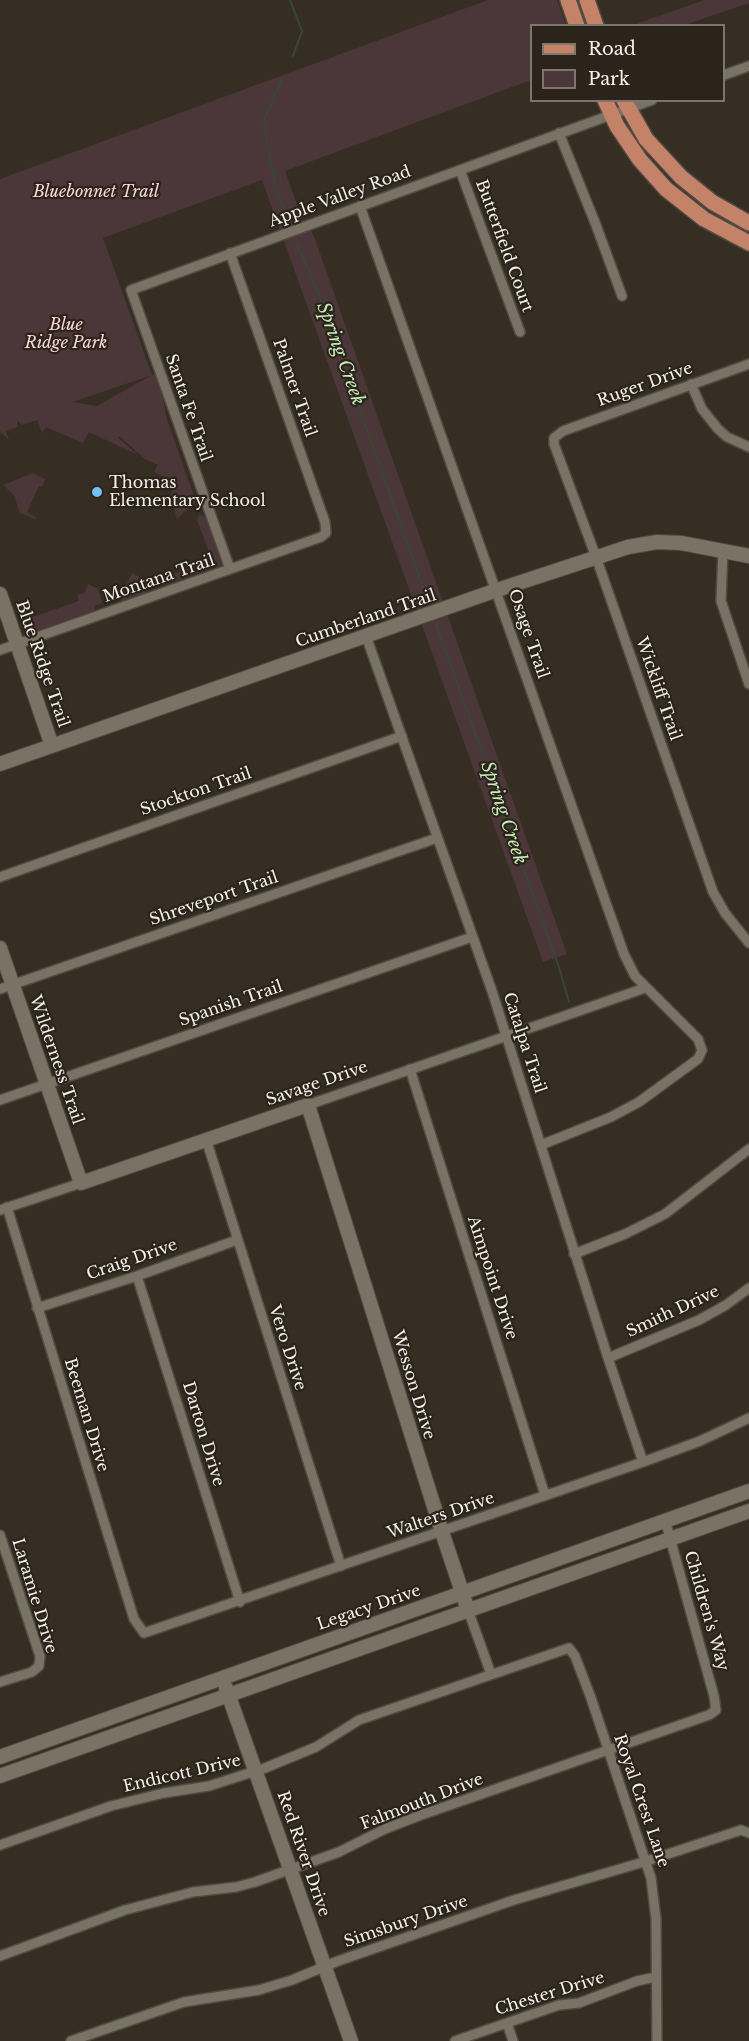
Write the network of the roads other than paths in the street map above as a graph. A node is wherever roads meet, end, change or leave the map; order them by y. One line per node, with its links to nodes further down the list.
1 (568, 0): 3 (main road)
2 (587, 0): 4 (main road)
3 (576, 24)
4 (595, 24)
5 (748, 70): 6 (street)
6 (725, 75)
7 (642, 102): 8 (street, Apple Valley Road)
8 (626, 105): 9 (street, Apple Valley Road); 13 (main road)
9 (608, 108): 10 (street, Apple Valley Road); 15 (main road)
10 (559, 134): 11 (street, Apple Valley Road); 19 (street)
11 (460, 170): 12 (street, Apple Valley Road); 20 (street, Butterfield Court)
12 (360, 206): 17 (street, Apple Valley Road); 30 (street, Osage Trail)
13 (728, 213): 14 (main road); 15 (main road)
14 (749, 223)
15 (720, 229): 16 (main road)
16 (749, 243)
17 (230, 253): 18 (street, Apple Valley Road); 25 (street, Palmer Trail)
18 (131, 290): 29 (street, Santa Fe Trail)
19 (622, 296)
20 (520, 332)
21 (749, 364): 22 (street, Ruger Drive)
22 (690, 384): 23 (street, Ruger Drive); 24 (street)
23 (554, 438): 28 (street, Wickliff Trail)
24 (749, 447)
25 (326, 533): 29 (street, Montana Trail)
26 (723, 550): 27 (street, Cumberland Trail); 28 (street, Cumberland Trail); 35 (street)
27 (749, 556)
28 (596, 557): 30 (street, Cumberland Trail); 41 (street, Wickliff Trail)
29 (230, 569): 33 (street, Montana Trail)
30 (497, 590): 32 (street, Cumberland Trail); 46 (street, Osage Trail)
31 (0, 594): 33 (street, Blue Ridge Trail)
32 (366, 636): 36 (street, Catalpa Trail); 37 (street, Cumberland Trail)
33 (18, 644): 34 (street, Montana Trail); 37 (street, Blue Ridge Trail)
34 (0, 650)
35 (749, 684)
36 (402, 736): 39 (street, Catalpa Trail); 40 (street, Stockton Trail)
37 (52, 746): 38 (street, Cumberland Trail)
38 (0, 764)
39 (437, 838): 42 (street, Catalpa Trail); 45 (street, Shreveport Trail)
40 (0, 877)
41 (745, 931): 43 (street, Wickliff Trail)
42 (472, 937): 47 (street, Catalpa Trail); 49 (street, Spanish Trail)
43 (749, 943)
44 (0, 948): 45 (street, Wilderness Trail)
45 (7, 987): 49 (street, Wilderness Trail)
46 (645, 988): 47 (street, Savage Drive); 53 (street, Osage Trail)
47 (506, 1036): 48 (street, Savage Drive); 53 (street, Catalpa Trail)
48 (410, 1069): 51 (street, Savage Drive); 66 (street, Aimpoint Drive)
49 (47, 1084): 50 (street, Spanish Trail); 55 (street, Wilderness Trail)
50 (0, 1100)
51 (308, 1105): 52 (street, Savage Drive); 69 (street, Wesson Drive)
52 (206, 1139): 55 (street, Savage Drive); 57 (street, Vero Drive)
53 (541, 1145): 58 (street, Catalpa Trail)
54 (749, 1149): 58 (street)
55 (81, 1183): 56 (street, Savage Drive)
56 (4, 1208): 61 (street, Beeman Drive)
57 (237, 1240): 59 (street, Craig Drive); 72 (street, Vero Drive)
58 (574, 1254): 62 (street, Catalpa Trail)
59 (137, 1276): 61 (street, Craig Drive); 74 (street, Darton Drive)
60 (749, 1288): 62 (street, Smith Drive)
61 (37, 1308): 76 (street, Beeman Drive)
62 (608, 1358): 64 (street, Catalpa Trail)
63 (749, 1418): 64 (street, Walters Drive)
64 (643, 1462): 66 (street, Walters Drive)
65 (749, 1491): 68 (street, Legacy Drive)
66 (545, 1495): 69 (street, Walters Drive)
67 (749, 1511): 71 (street, Legacy Drive)
68 (665, 1520): 71 (street, Children's Way); 73 (street, Legacy Drive)
69 (442, 1532): 72 (street, Walters Drive); 73 (street, Wesson Drive)
70 (0, 1535): 80 (street, Laramie Drive)
71 (670, 1539): 75 (street, Legacy Drive); 82 (street, Children's Way)
72 (341, 1566): 74 (street, Walters Drive)
73 (462, 1592): 75 (street, Wesson Drive); 79 (street, Legacy Drive)
74 (240, 1602): 76 (street, Walters Drive)
75 (468, 1610): 78 (street, Wesson Drive); 81 (street, Legacy Drive)
76 (141, 1631)
77 (569, 1648): 78 (street, Endicott Drive); 83 (street, Royal Crest Lane)
78 (491, 1674): 85 (street, Endicott Drive)
79 (223, 1677): 81 (street, Red River Drive); 84 (street, Legacy Drive)
80 (0, 1682)
81 (229, 1694): 85 (street, Red River Drive); 86 (street, Legacy Drive)
82 (716, 1710): 83 (street, Falmouth Drive)
83 (608, 1750): 89 (street, Royal Crest Lane); 90 (street, Falmouth Drive)
84 (0, 1757)
85 (257, 1771): 88 (street, Endicott Drive); 90 (street, Red River Drive)
86 (0, 1776)
87 (749, 1833): 89 (street, Simsbury Drive)
88 (0, 1845)
89 (647, 1861): 92 (street, Simsbury Drive); 93 (street, Royal Crest Lane)
90 (291, 1870): 91 (street, Falmouth Drive); 92 (street, Red River Drive)
91 (0, 1956)
92 (325, 1967): 95 (street, Simsbury Drive); 96 (street, Red River Drive)
93 (656, 1977): 94 (street, Chester Drive); 99 (street, Royal Crest Lane)
94 (507, 2023): 97 (street, Chester Drive); 98 (street)
95 (71, 2041)
96 (351, 2041)
97 (455, 2041)
98 (513, 2041)
99 (657, 2041)

